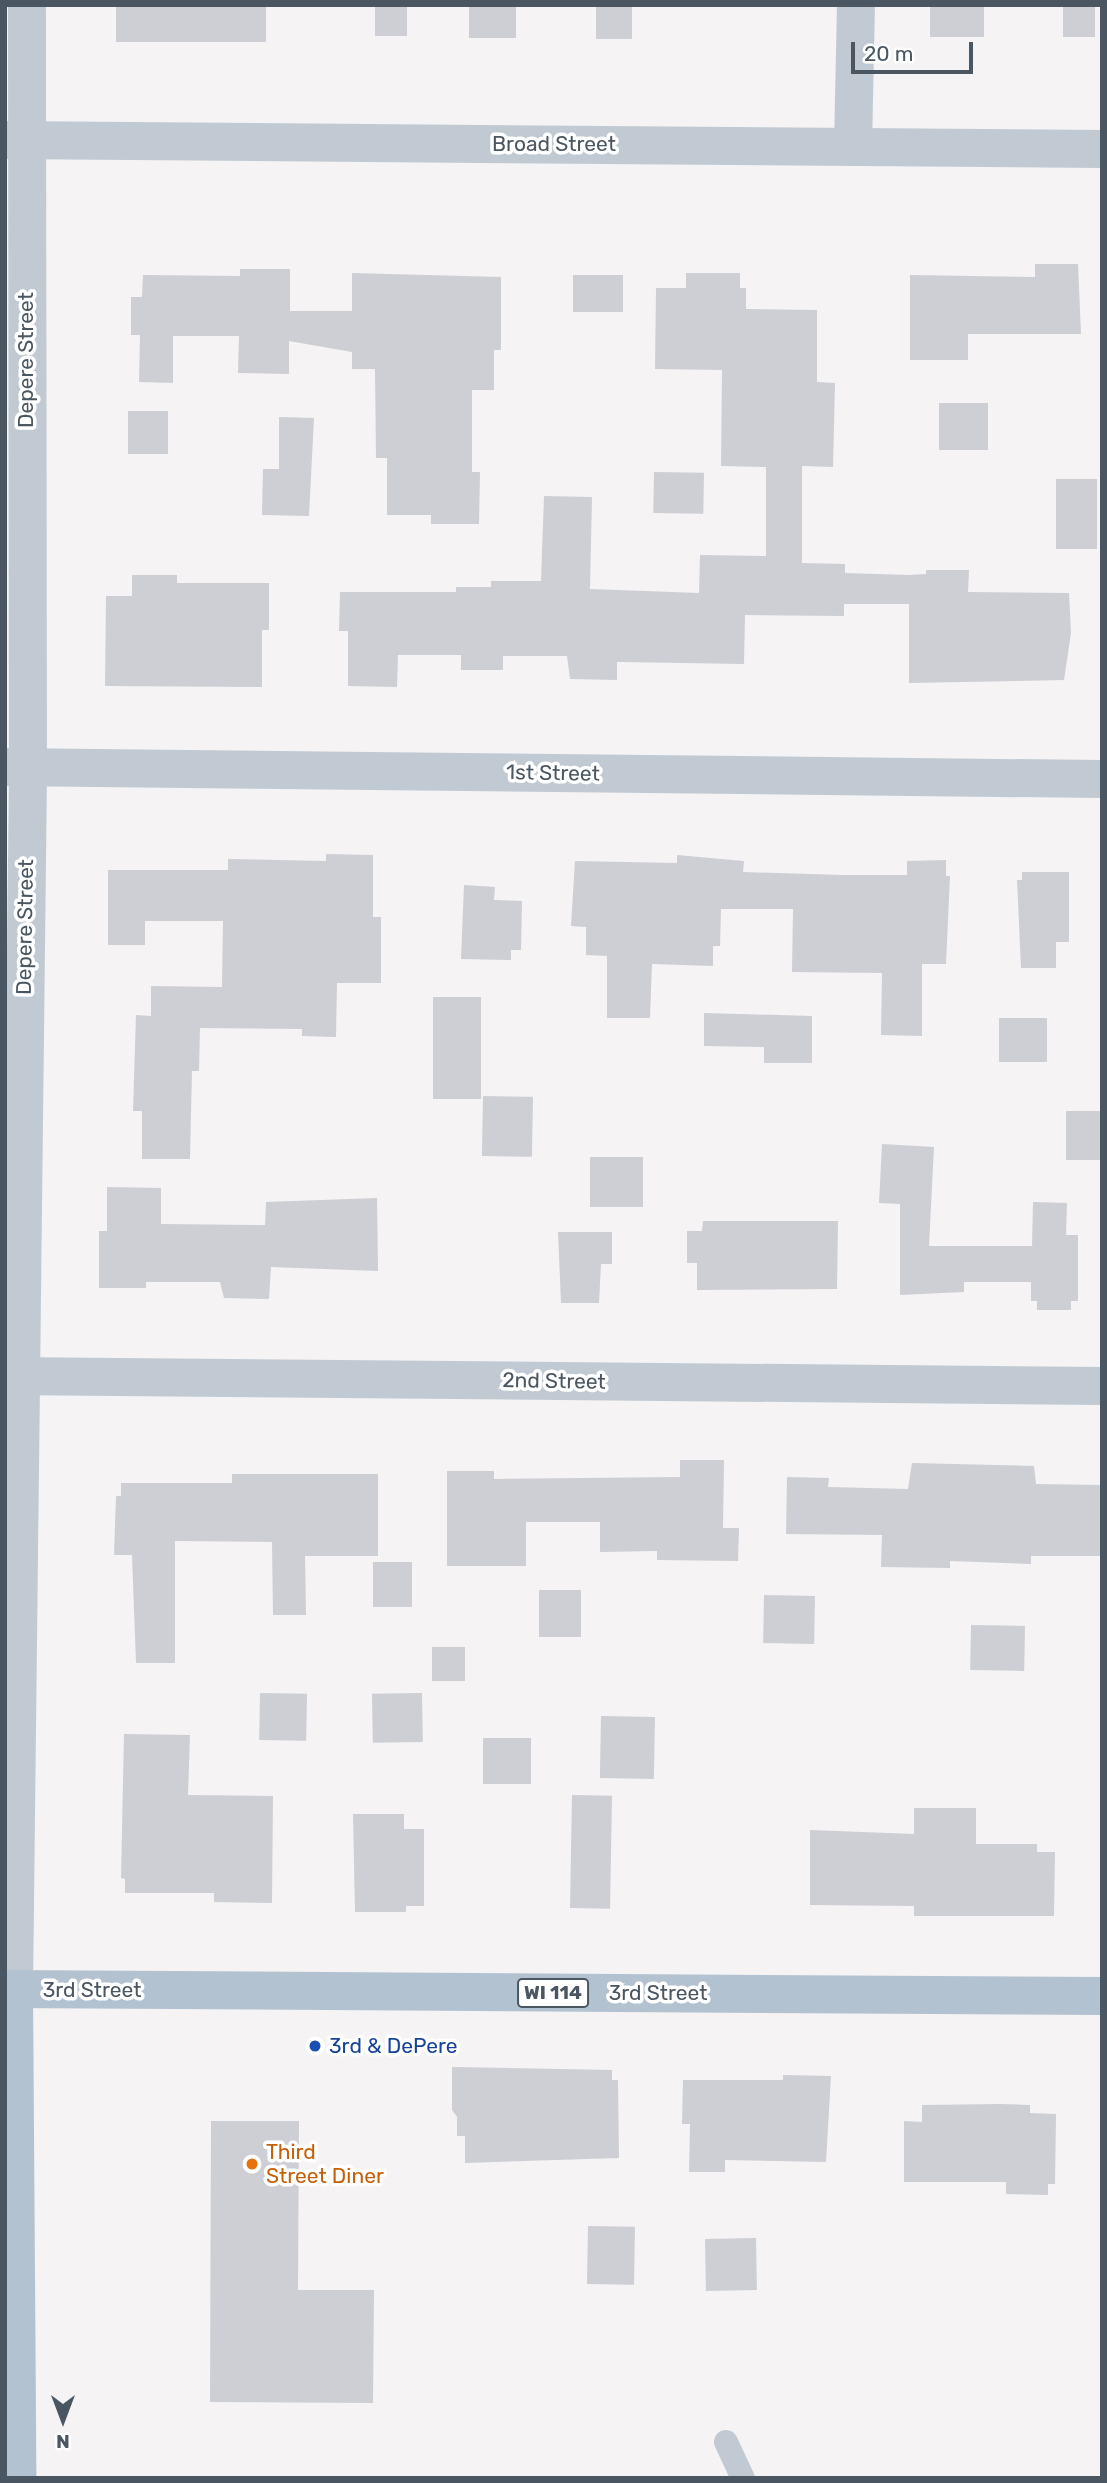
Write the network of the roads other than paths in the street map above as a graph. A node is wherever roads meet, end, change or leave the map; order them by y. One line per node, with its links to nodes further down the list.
1 (27, 5): 3 (street, Depere Street)
2 (856, 5): 4 (street)
3 (15, 140): 4 (street, Broad Street); 6 (street, Depere Street)
4 (853, 147): 5 (street, Broad Street)
5 (1102, 149)
6 (16, 767): 7 (street, 1st Street); 8 (street, Depere Street)
7 (1102, 779)
8 (12, 1376): 9 (street, 2nd Street); 10 (street, Depere Street)
9 (1102, 1386)
10 (10, 1989): 11 (main road, 3rd Street / WI 114); 12 (main road, Depere Street)
11 (1102, 1996)
12 (10, 2138): 13 (main road, Depere Street)
13 (11, 2256): 15 (main road, Depere Street)
14 (726, 2442): 16 (lane)
15 (17, 2478)
16 (743, 2478)

